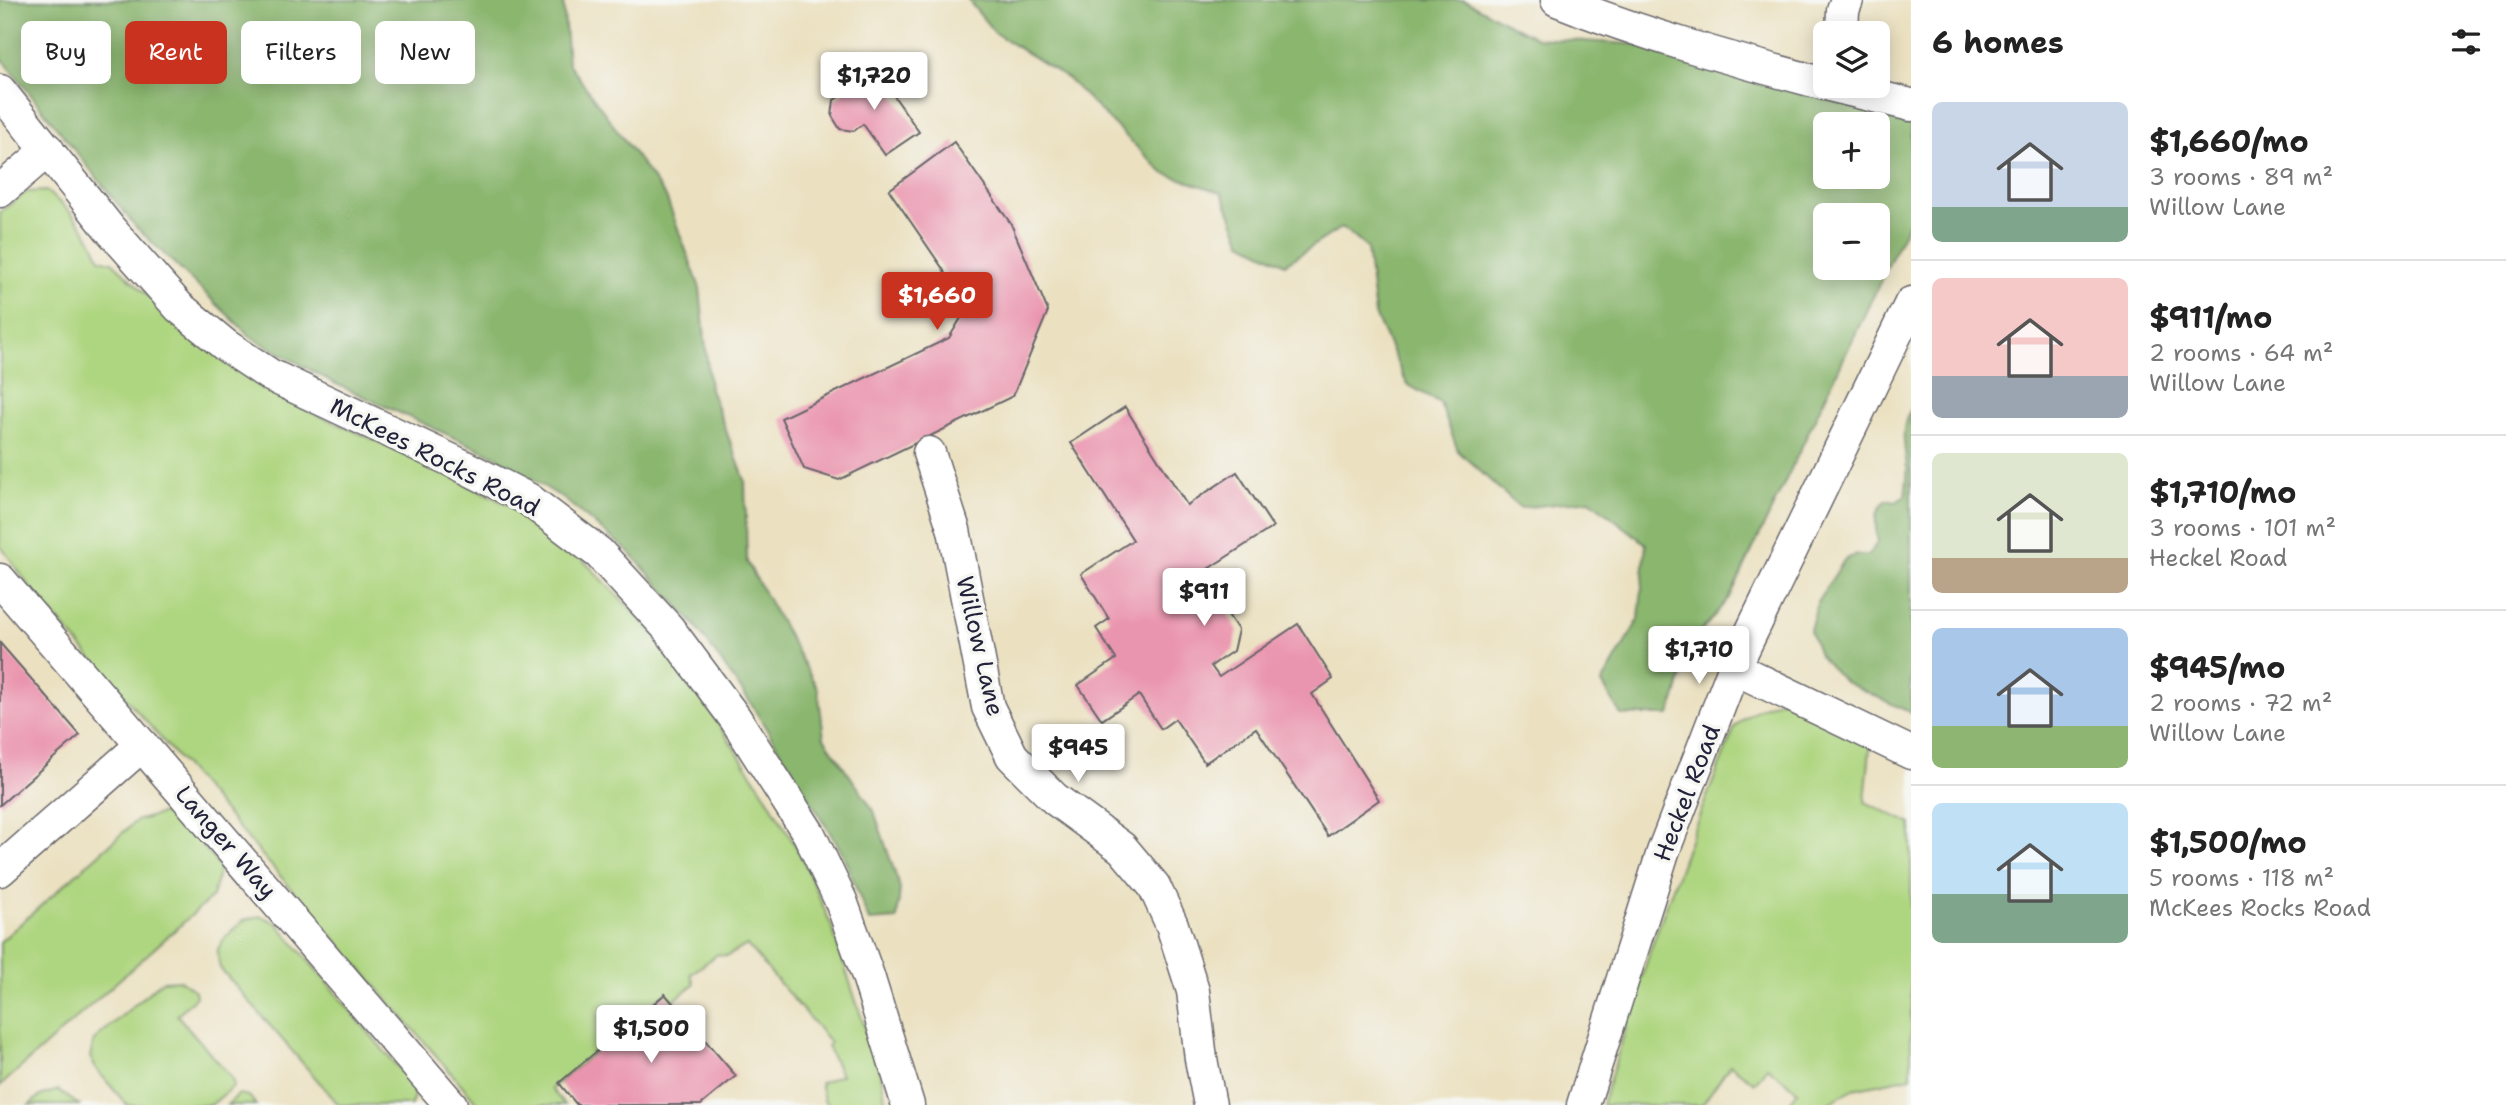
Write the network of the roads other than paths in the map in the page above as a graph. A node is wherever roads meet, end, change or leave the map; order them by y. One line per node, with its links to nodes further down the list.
1 (1557, 0): 4 (street)
2 (1847, 0): 3 (street)
3 (1843, 21)
4 (1813, 81)
5 (0, 91): 8 (street, McKees Rocks Road)
6 (1890, 98): 7 (street)
7 (1911, 105)
8 (48, 150): 9 (street); 18 (street, McKees Rocks Road)
9 (0, 191)
10 (1911, 303): 13 (street, Heckel Road)
11 (929, 453): 19 (street, Willow Lane)
12 (0, 580): 14 (street, Langer Way)
13 (1734, 668): 15 (street); 20 (street, Heckel Road)
14 (142, 746): 16 (street); 17 (street, Langer Way)
15 (1911, 754)
16 (0, 870)
17 (451, 1105)
18 (908, 1105)
19 (1210, 1105)
20 (1583, 1105)

